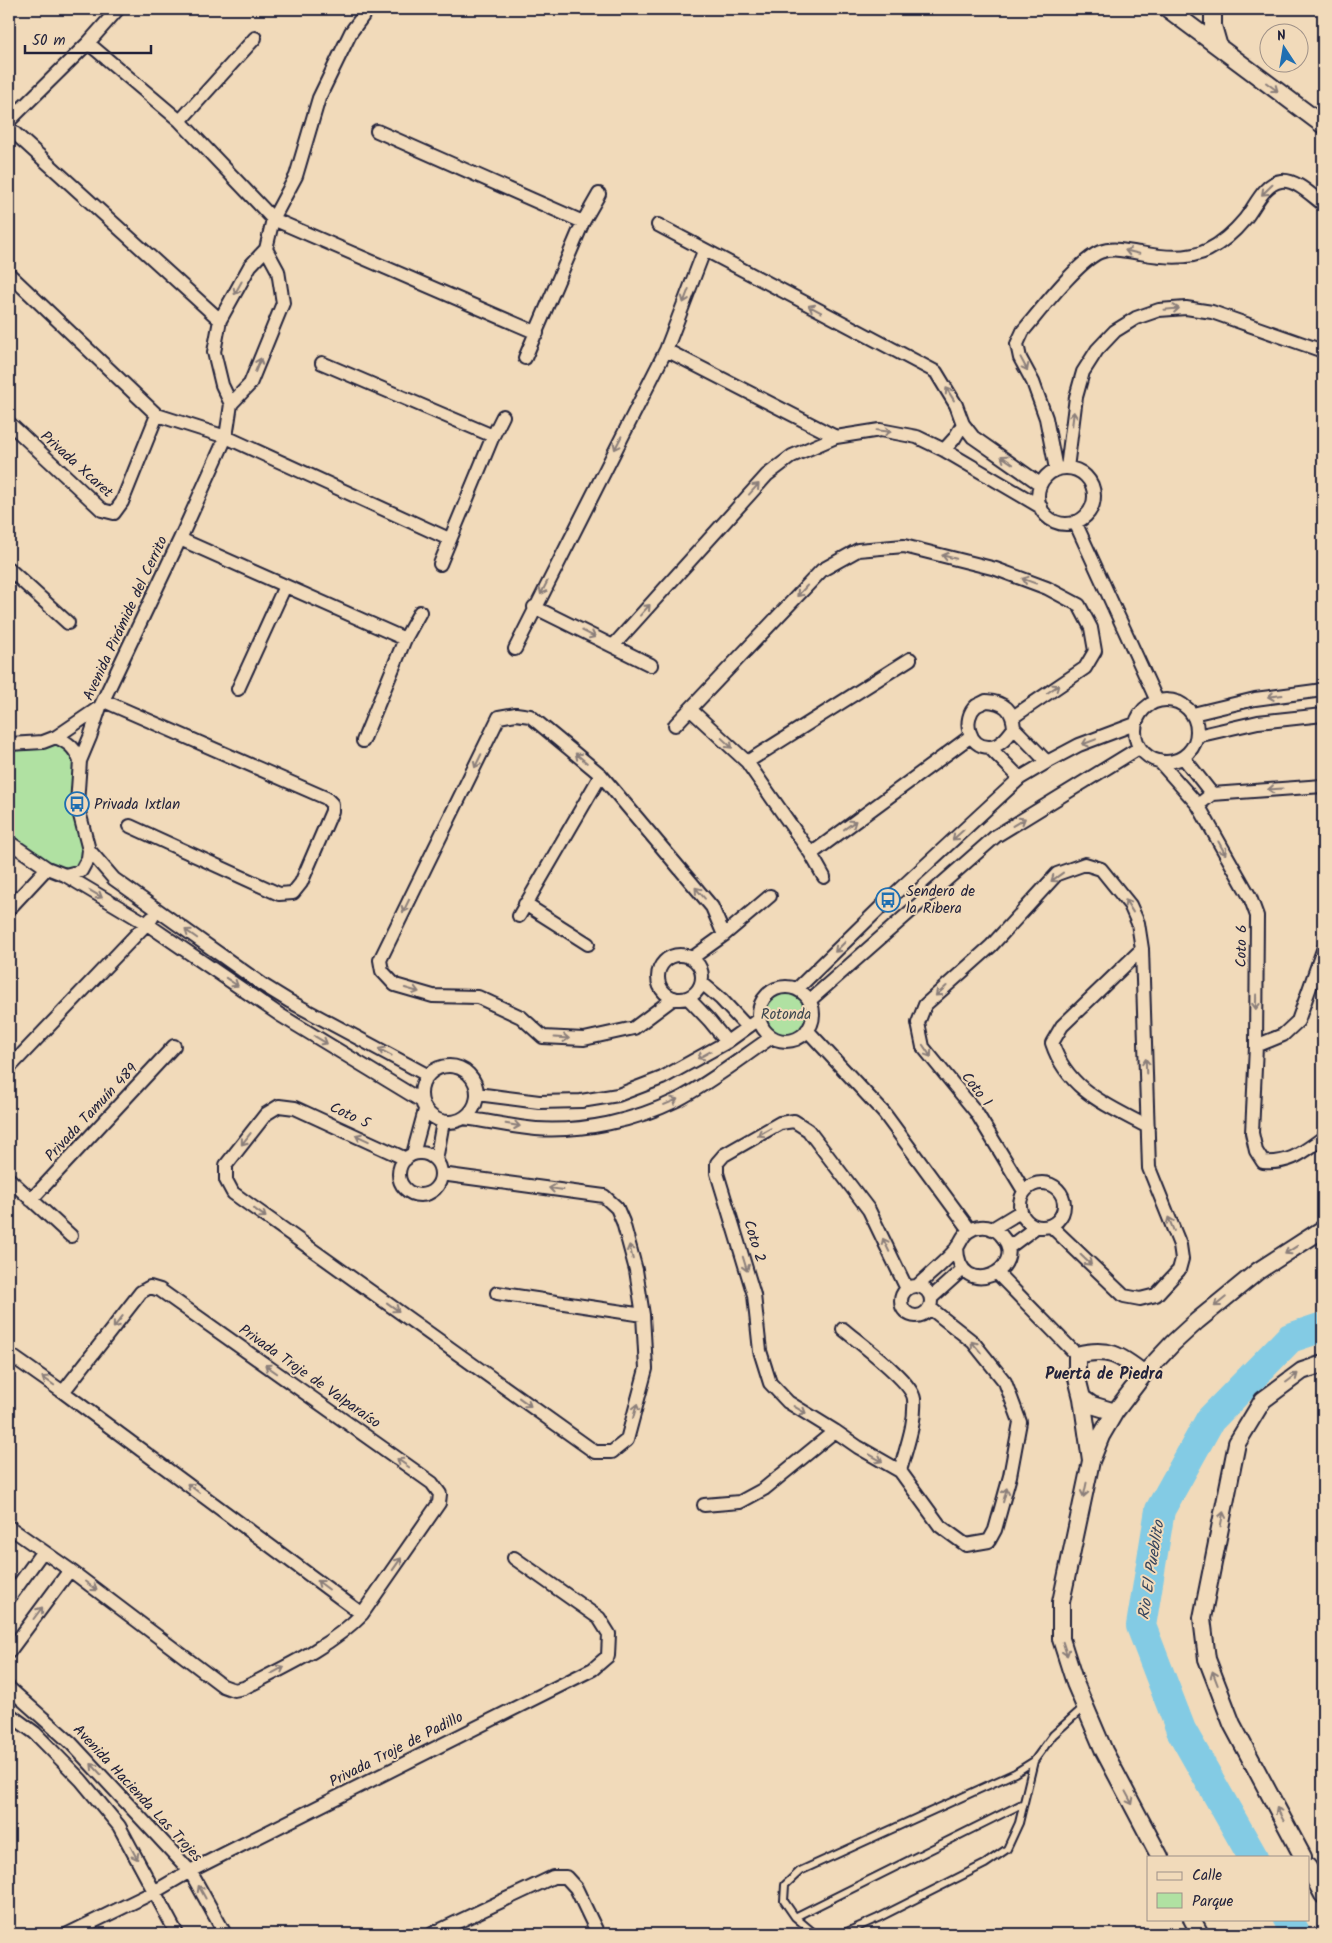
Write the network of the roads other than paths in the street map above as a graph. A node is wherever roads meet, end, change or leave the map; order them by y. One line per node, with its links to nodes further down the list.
1 (118, 9): 6 (street)
2 (368, 9): 15 (street)
3 (1168, 9): 7 (street)
4 (1213, 9): 7 (street)
5 (255, 38): 8 (street)
6 (88, 43): 8 (street); 9 (street)
7 (1219, 47): 10 (street, one-way to 10)
8 (180, 121): 15 (street)
9 (9, 122)
10 (1323, 125)
11 (9, 128): 21 (street)
12 (377, 131): 16 (street)
13 (599, 194): 16 (street)
14 (1323, 204): 36 (street, one-way to 36)
15 (273, 219): 18 (street); 22 (street)
16 (583, 222): 22 (street)
17 (658, 225): 19 (street)
18 (266, 249): 21 (street, one-way to 21); 27 (street, one-way to 18)
19 (704, 250): 23 (street, one-way to 23); 31 (street, one-way to 19)
20 (9, 274): 28 (street)
21 (220, 320): 27 (street)
22 (536, 333): 25 (street)
23 (666, 350): 34 (street); 45 (street, one-way to 45)
24 (1323, 351): 36 (street, one-way to 24)
25 (525, 358)
26 (322, 363): 32 (street)
27 (231, 404): 33 (street, Avenida Pirámide del Cerrito)
28 (157, 415): 30 (street, Privada Xcaret); 33 (street)
29 (503, 416): 32 (street)
30 (9, 423)
31 (963, 424): 35 (street); 37 (street, one-way to 31)
32 (493, 436): 40 (street)
33 (226, 437): 40 (street); 41 (street, Avenida Pirámide del Cerrito)
34 (836, 437): 35 (street, one-way to 35); 49 (street, one-way to 34)
35 (944, 450): 38 (street)
36 (1062, 468): 37 (street); 39 (street)
37 (1040, 484): 38 (street)
38 (1041, 507): 39 (street)
39 (1076, 522): 55 (street)
40 (449, 538): 42 (street)
41 (180, 539): 44 (street); 56 (street, Avenida Pirámide del Cerrito)
42 (440, 564)
43 (9, 569): 47 (street)
44 (285, 586): 48 (street); 53 (street)
45 (534, 607): 49 (street, one-way to 49); 50 (street)
46 (420, 612): 48 (street)
47 (68, 623)
48 (405, 639): 66 (street)
49 (612, 646): 52 (street)
50 (515, 649)
51 (910, 659): 73 (street)
52 (651, 665)
53 (238, 689)
54 (1323, 690): 58 (street, one-way to 58)
55 (1157, 701): 58 (street); 61 (street)
56 (102, 704): 65 (street); 72 (street, Avenida Pirámide del Cerrito); 80 (street)
57 (691, 710): 60 (street, one-way to 57); 62 (street); 73 (street, one-way to 73)
58 (1193, 714): 64 (street)
59 (1323, 715): 64 (street)
60 (1014, 723): 63 (street); 68 (street); 74 (street)
61 (1135, 724): 69 (street); 74 (street, one-way to 74)
62 (675, 725)
63 (971, 736): 68 (street); 83 (street, one-way to 63)
64 (1197, 736): 70 (street)
65 (56, 737): 67 (street); 72 (street)
66 (363, 741)
67 (9, 744)
68 (990, 747): 76 (street)
69 (1140, 748): 71 (street); 102 (street, one-way to 69)
70 (1183, 757): 71 (street); 78 (street)
71 (1159, 761): 79 (street, Coto 6)
72 (80, 762): 82 (street, Avenida Pirámide del Cerrito)
73 (747, 762): 83 (street)
74 (1047, 762): 76 (street)
75 (601, 775): 88 (street); 93 (street, one-way to 75); 100 (street, one-way to 100)
76 (1020, 778): 99 (street, one-way to 99)
77 (1323, 786): 78 (street, one-way to 78)
78 (1212, 794): 79 (street)
79 (1198, 805): 109 (street, Coto 6, one-way to 109)
80 (130, 826)
81 (9, 842): 84 (street)
82 (89, 850): 85 (street); 90 (street)
83 (811, 854): 86 (street)
84 (47, 868): 85 (street); 89 (street)
85 (65, 876): 92 (street, one-way to 92)
86 (824, 877)
87 (770, 896): 93 (street)
88 (525, 904): 91 (street); 94 (street)
89 (9, 909)
90 (157, 911): 92 (street); 111 (street, one-way to 90)
91 (518, 916)
92 (147, 924): 110 (street); 113 (street, one-way to 113)
93 (724, 935): 97 (street)
94 (588, 944)
95 (1142, 949): 116 (street, one-way to 95); 116 (street); 122 (street, Coto 1, one-way to 122)
96 (1323, 950): 109 (street)
97 (692, 958): 98 (street); 100 (street)
98 (702, 983): 101 (street); 104 (street)
99 (797, 990): 102 (street); 103 (street)
100 (674, 998): 101 (street)
101 (688, 998): 107 (street)
102 (809, 1001): 105 (street)
103 (759, 1019): 104 (street); 106 (street)
104 (747, 1026): 107 (street)
105 (806, 1030): 106 (street); 129 (street)
106 (772, 1036): 114 (street, one-way to 106)
107 (727, 1042): 112 (street, one-way to 112)
108 (174, 1046): 123 (street, Privada Tamuín 489)
109 (1256, 1046): 117 (street, Coto 6)
110 (9, 1068)
111 (427, 1075): 112 (street); 113 (street)
112 (477, 1094): 114 (street)
113 (423, 1105): 115 (street); 118 (street)
114 (464, 1118): 115 (street)
115 (443, 1122): 119 (street)
116 (1148, 1127): 125 (street, one-way to 116)
117 (1323, 1138)
118 (410, 1157): 119 (street); 120 (street); 138 (street, Coto 5, one-way to 138)
119 (436, 1160): 120 (street)
120 (441, 1174): 138 (street, one-way to 120)
121 (9, 1179): 123 (street)
122 (1024, 1191): 124 (street); 125 (street)
123 (31, 1200): 130 (street)
124 (1020, 1212): 126 (street); 127 (street)
125 (1052, 1226): 126 (street)
126 (1036, 1227): 132 (street)
127 (992, 1228): 129 (street); 132 (street)
128 (1323, 1229): 143 (street, one-way to 143)
129 (970, 1230): 131 (street)
130 (71, 1236)
131 (957, 1247): 133 (street); 135 (street)
132 (1008, 1248): 134 (street)
133 (963, 1269): 134 (street); 137 (street)
134 (997, 1273): 141 (street)
135 (912, 1287): 137 (street); 137 (street); 147 (street, Coto 2, one-way to 147)
136 (497, 1293): 138 (street)
137 (931, 1303): 149 (street, one-way to 137)
138 (643, 1315)
139 (843, 1329): 149 (street)
140 (9, 1354): 144 (street, one-way to 140)
141 (1077, 1355): 143 (street); 145 (street)
142 (1323, 1364): 166 (street, one-way to 142)
143 (1144, 1374): 146 (street)
144 (63, 1392): 156 (street, one-way to 144); 156 (street, Privada Troje de Valparaíso, one-way to 144)
145 (1082, 1398): 146 (street); 148 (street)
146 (1115, 1412): 148 (street)
147 (836, 1431): 149 (street, one-way to 149); 150 (street)
148 (1091, 1461): 159 (street, one-way to 159)
149 (900, 1471)
150 (704, 1505)
151 (9, 1527): 152 (street, Privada Troje de Valparaíso)
152 (43, 1551): 154 (street, Privada Troje de Valparaíso); 155 (street)
153 (514, 1558): 167 (street, Privada Troje de Padillo)
154 (70, 1570): 156 (street, Privada Troje de Valparaíso, one-way to 156); 157 (street, one-way to 154)
155 (9, 1598)
156 (362, 1614)
157 (9, 1652)
158 (9, 1688): 163 (street, Avenida Hacienda Las Trojes, one-way to 158)
159 (1085, 1706): 161 (lane); 165 (street, one-way to 165)
160 (9, 1714): 164 (street)
161 (1034, 1761): 162 (lane); 171 (lane)
162 (1022, 1804): 171 (lane); 179 (lane)
163 (136, 1813): 164 (street); 167 (street, Avenida Hacienda Las Trojes)
164 (119, 1826): 169 (street, one-way to 169)
165 (1159, 1856)
166 (1302, 1856)
167 (190, 1871): 169 (street, Privada Troje de Padillo); 175 (street, Avenida Hacienda Las Trojes, one-way to 167)
168 (1310, 1871): 170 (street)
169 (154, 1892): 173 (street, Privada Troje de Padillo); 174 (street)
170 (1323, 1895)
171 (795, 1917): 178 (lane)
172 (1193, 1920): 180 (street)
173 (68, 1934)
174 (177, 1934)
175 (225, 1934)
176 (432, 1934): 177 (street)
177 (598, 1934)
178 (827, 1934)
179 (842, 1934)
180 (1200, 1934)

